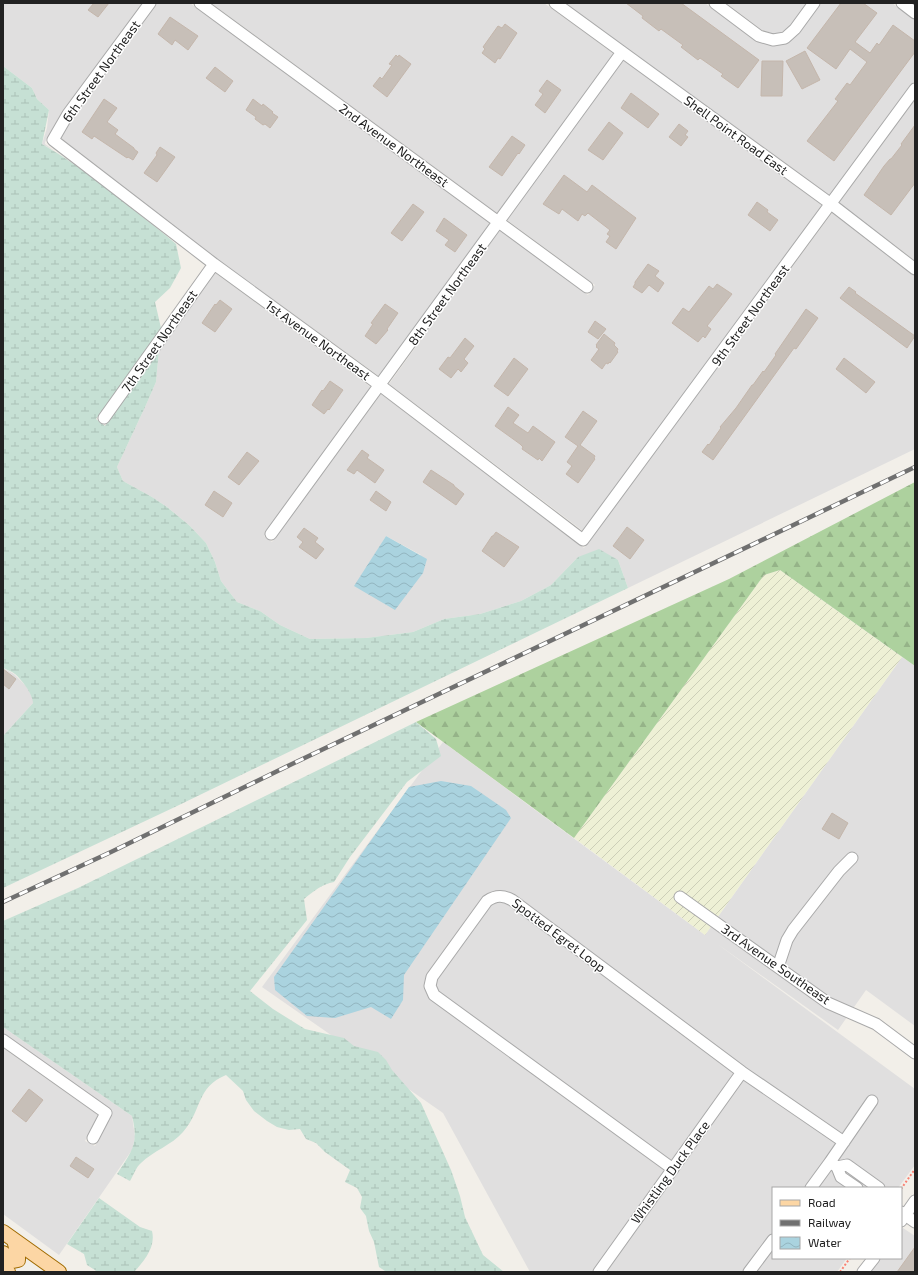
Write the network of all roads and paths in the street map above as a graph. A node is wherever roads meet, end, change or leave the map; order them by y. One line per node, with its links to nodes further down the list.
1 (150, 3): 10 (street, 6th Street Northeast)
2 (200, 3): 12 (street, 2nd Avenue Northeast)
3 (555, 3): 8 (street, Shell Point Road East)
4 (715, 3): 5 (street)
5 (814, 3)
6 (902, 3): 7 (street)
7 (915, 12)
8 (622, 52): 11 (street, Shell Point Road East); 12 (street, 8th Street Northeast)
9 (915, 89): 11 (street, 9th Street Northeast)
10 (53, 140): 13 (street, 1st Avenue Northeast)
11 (831, 204): 14 (street, Shell Point Road East); 19 (street, 9th Street Northeast)
12 (499, 222): 15 (street, 2nd Avenue Northeast); 16 (street, 8th Street Northeast)
13 (214, 264): 16 (street, 1st Avenue Northeast); 17 (street, 7th Street Northeast)
14 (915, 268)
15 (587, 286)
16 (380, 386): 18 (street, 8th Street Northeast); 19 (street, 1st Avenue Northeast)
17 (104, 418)
18 (271, 534)
19 (583, 540)
20 (852, 858): 22 (street)
21 (680, 897): 22 (street, 3rd Avenue Southeast)
22 (778, 966): 24 (street, 3rd Avenue Southeast)
23 (3, 1040): 27 (street)
24 (915, 1053)
25 (742, 1072): 28 (street, Spotted Egret Loop); 30 (street, Whistling Duck Place); 30 (street, Spotted Egret Loop)
26 (872, 1101): 28 (street)
27 (93, 1138)
28 (844, 1142): 29 (street)
29 (833, 1165): 32 (street); 33 (street); 34 (street)
30 (673, 1169): 48 (street, Whistling Duck Place)
31 (915, 1169): 35 (path)
32 (812, 1187)
33 (856, 1187)
34 (878, 1187)
35 (902, 1188)
36 (915, 1201): 37 (street)
37 (902, 1216): 38 (street)
38 (915, 1222)
39 (8, 1236): 44 (main road); 47 (main road)
40 (772, 1241): 49 (street)
41 (3, 1253): 44 (main road)
42 (849, 1259): 50 (path)
43 (873, 1259): 51 (street)
44 (19, 1266)
45 (3, 1268): 46 (main road)
46 (8, 1272)
47 (59, 1272)
48 (598, 1272)
49 (750, 1272)
50 (840, 1272)
51 (863, 1272)

